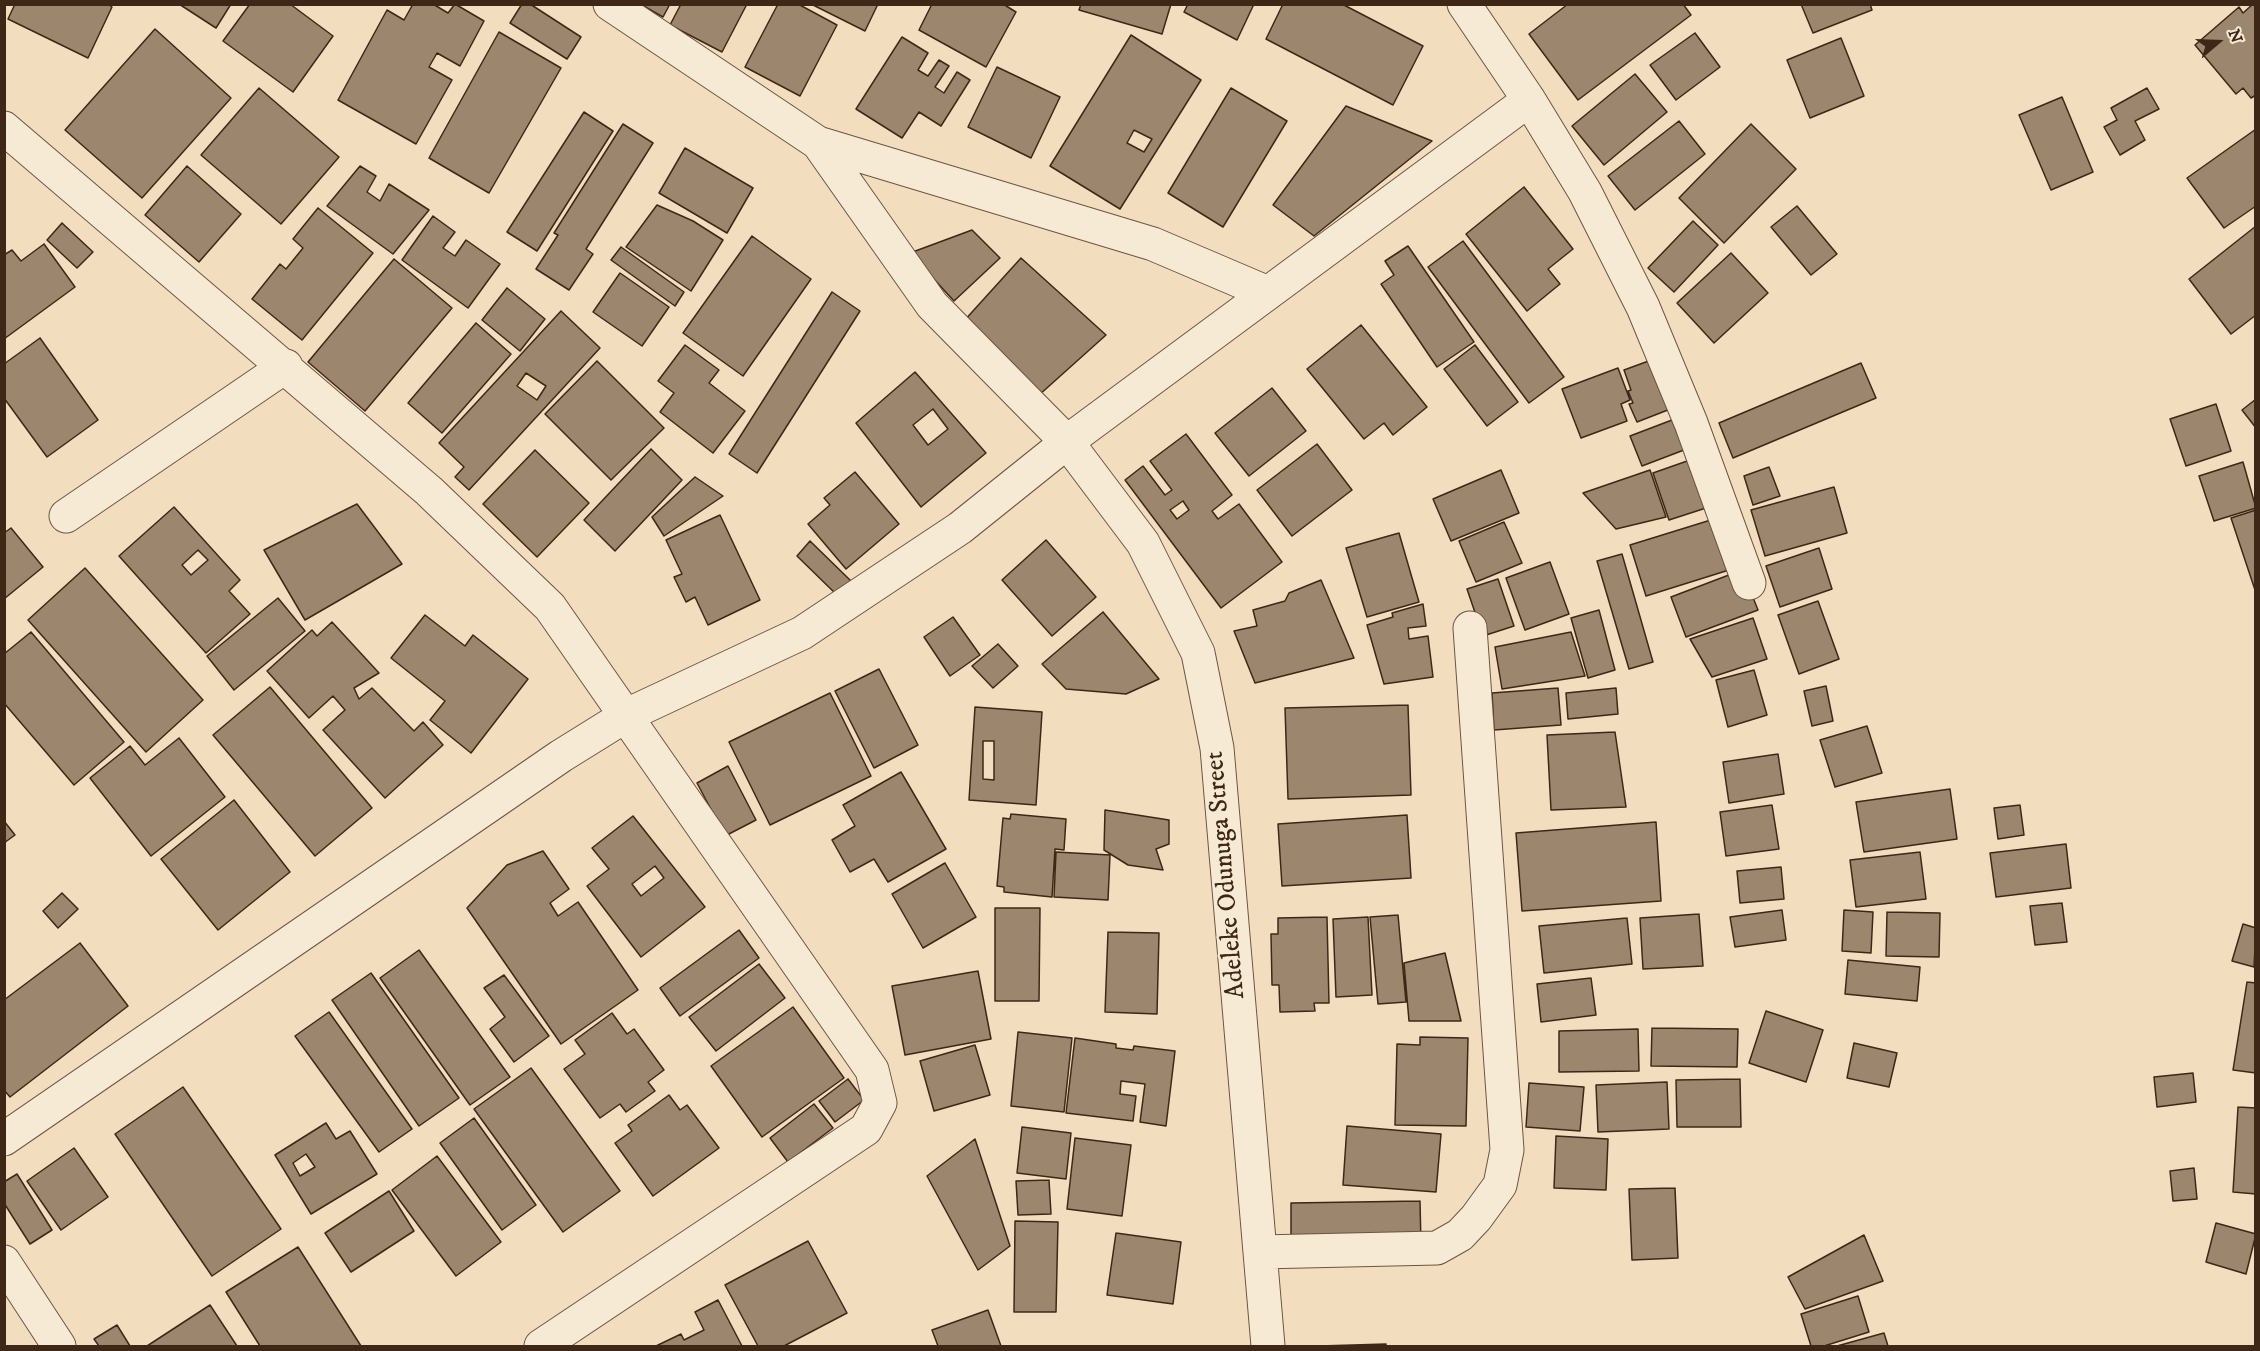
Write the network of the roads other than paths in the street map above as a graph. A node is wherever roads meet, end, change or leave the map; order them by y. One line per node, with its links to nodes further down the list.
1 (610, 4): 5 (street)
2 (1464, 4): 3 (street)
3 (1529, 100): 6 (street); 10 (street)
4 (4, 128): 7 (street)
5 (818, 143): 6 (street); 8 (street, Adeleke Odunuga Street)
6 (1268, 293): 8 (street)
7 (286, 366): 9 (street); 12 (street)
8 (1068, 442): 12 (street); 14 (street, Adeleke Odunuga Street)
9 (66, 516)
10 (1749, 583)
11 (1470, 628): 14 (street)
12 (627, 715): 13 (street); 17 (street)
13 (4, 1139)
14 (1260, 1252): 18 (street, Adeleke Odunuga Street)
15 (4, 1262): 16 (street)
16 (59, 1347)
17 (541, 1347)
18 (1268, 1347)

